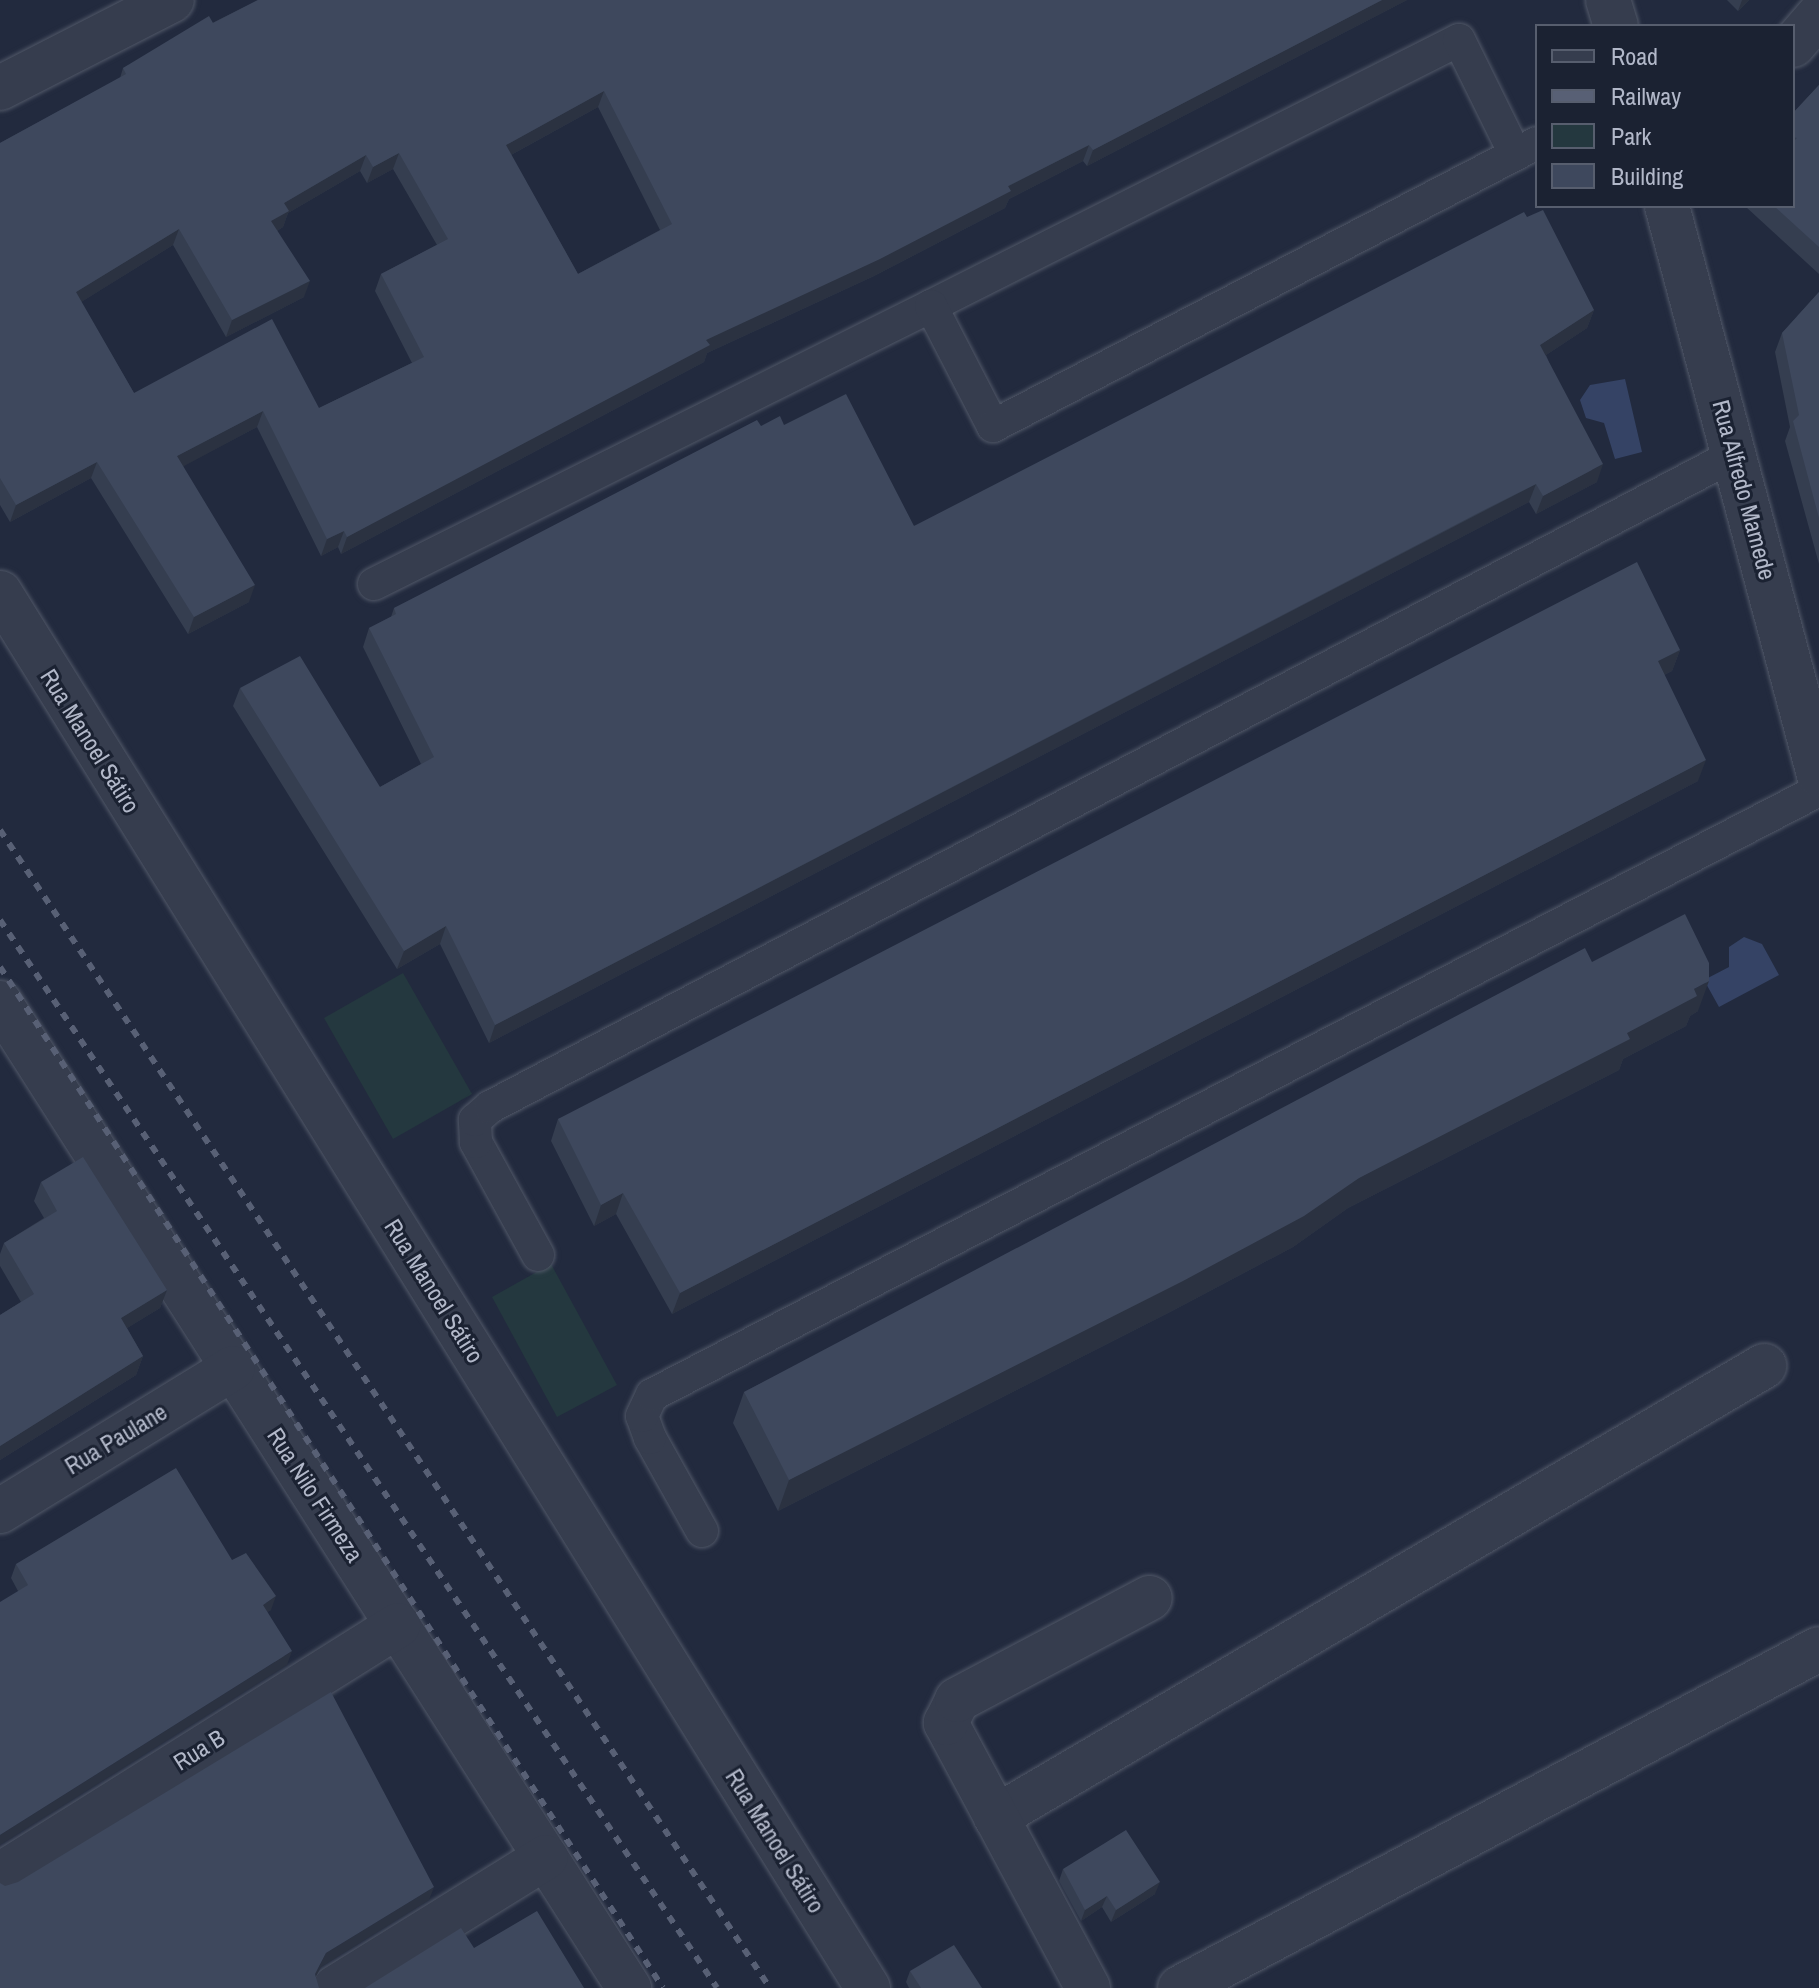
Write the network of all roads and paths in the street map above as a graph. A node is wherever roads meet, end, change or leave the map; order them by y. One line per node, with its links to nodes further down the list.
1 (172, 0): 6 (street)
2 (1608, 0): 4 (street)
3 (1819, 15): 5 (street)
4 (1615, 24)
5 (1795, 43)
6 (0, 88)
7 (1526, 149): 9 (lane); 9 (lane)
8 (1668, 208): 10 (street, Rua Alfredo Mamede)
9 (931, 306): 11 (lane)
10 (1736, 454): 13 (street, Rua Alfredo Mamede); 16 (lane)
11 (374, 584)
12 (0, 593): 29 (street, Rua Manoel Sátiro)
13 (1819, 775)
14 (1819, 790): 20 (lane)
15 (0, 1003): 18 (street, Rua Nilo Firmeza)
16 (538, 1255)
17 (1764, 1366): 24 (street)
18 (233, 1368): 19 (street, Rua Paulane); 22 (street, Rua Nilo Firmeza)
19 (0, 1511)
20 (702, 1531)
21 (1150, 1598): 24 (street)
22 (398, 1625): 25 (street, Rua Nilo Firmeza); 26 (street, Rua B)
23 (1819, 1649): 31 (street)
24 (996, 1817): 30 (street)
25 (546, 1857): 27 (street); 28 (street, Rua Nilo Firmeza)
26 (0, 1875)
27 (335, 1988)
28 (629, 1988)
29 (868, 1988)
30 (1088, 1988)
31 (1180, 1988)

